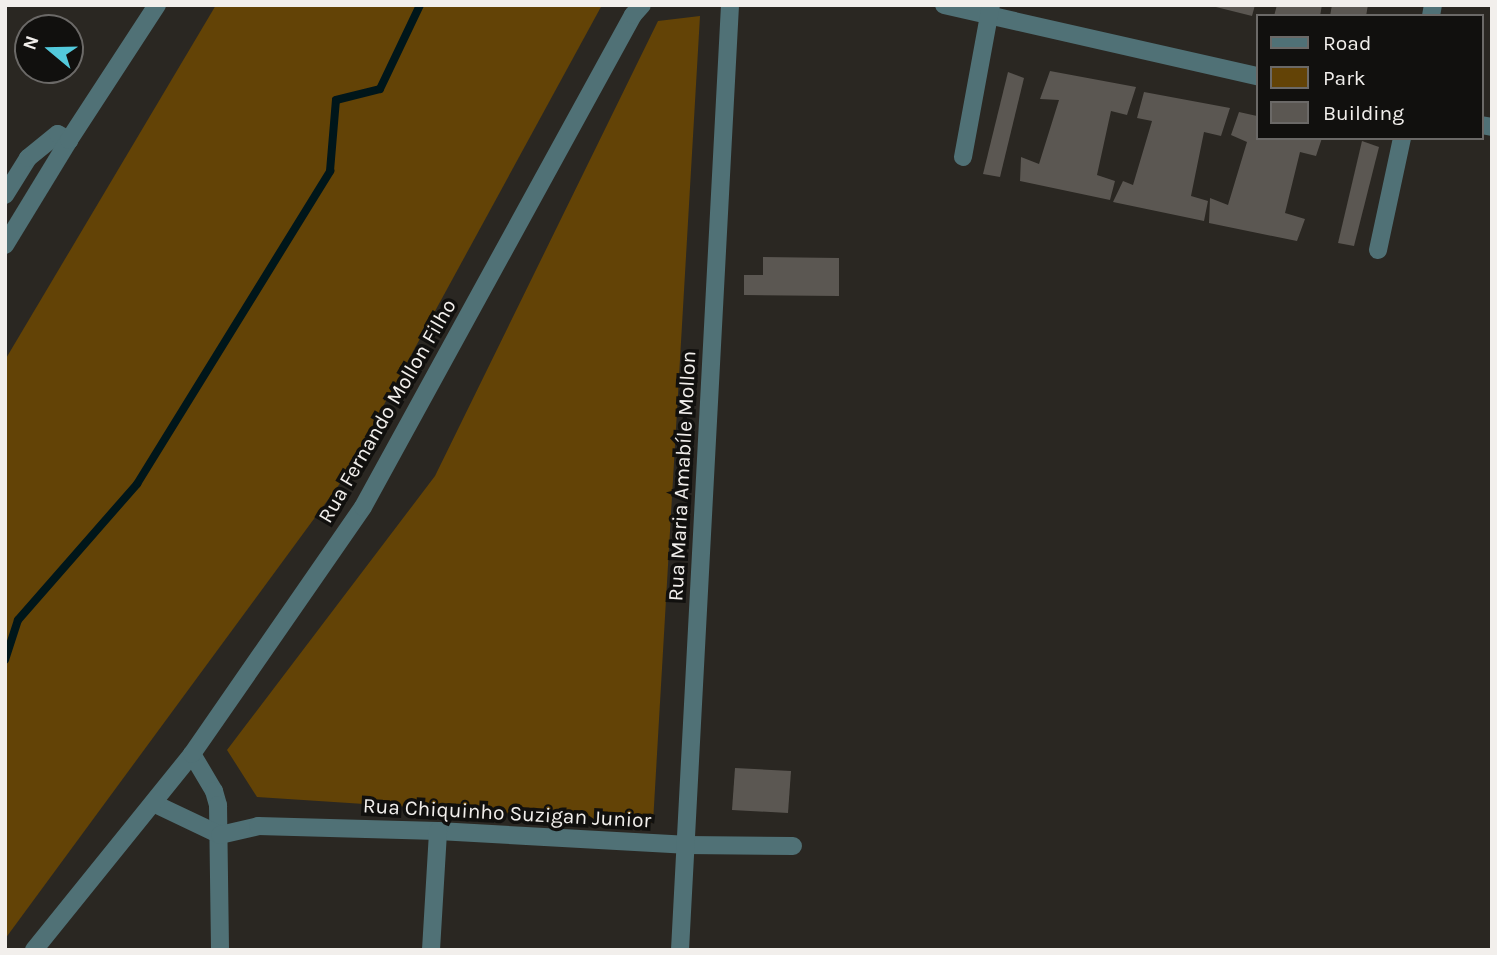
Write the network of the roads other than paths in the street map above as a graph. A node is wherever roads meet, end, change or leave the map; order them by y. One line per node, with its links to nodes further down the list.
1 (157, 5): 7 (street)
2 (642, 5): 13 (street, Rua Fernando Mollon Filho)
3 (730, 5): 17 (street, Rua Maria Amabíle Mollon)
4 (944, 5): 5 (street)
5 (990, 10): 6 (street); 9 (street)
6 (1256, 76)
7 (69, 140): 10 (street); 11 (street)
8 (1402, 140): 12 (street)
9 (963, 157)
10 (5, 195)
11 (5, 245)
12 (1378, 250)
13 (192, 754): 14 (street, Rua Fernando Mollon Filho); 16 (street)
14 (155, 804): 16 (street); 19 (street, Rua Fernando Mollon Filho)
15 (438, 831): 16 (street, Rua Chiquinho Suzigan Junior); 17 (street, Rua Chiquinho Suzigan Junior); 21 (street)
16 (220, 835): 20 (street)
17 (685, 845): 18 (street, Rua Chiquinho Suzigan Junior); 22 (street, Rua Maria Amabíle Mollon)
18 (793, 846)
19 (34, 950)
20 (220, 950)
21 (431, 950)
22 (680, 950)

